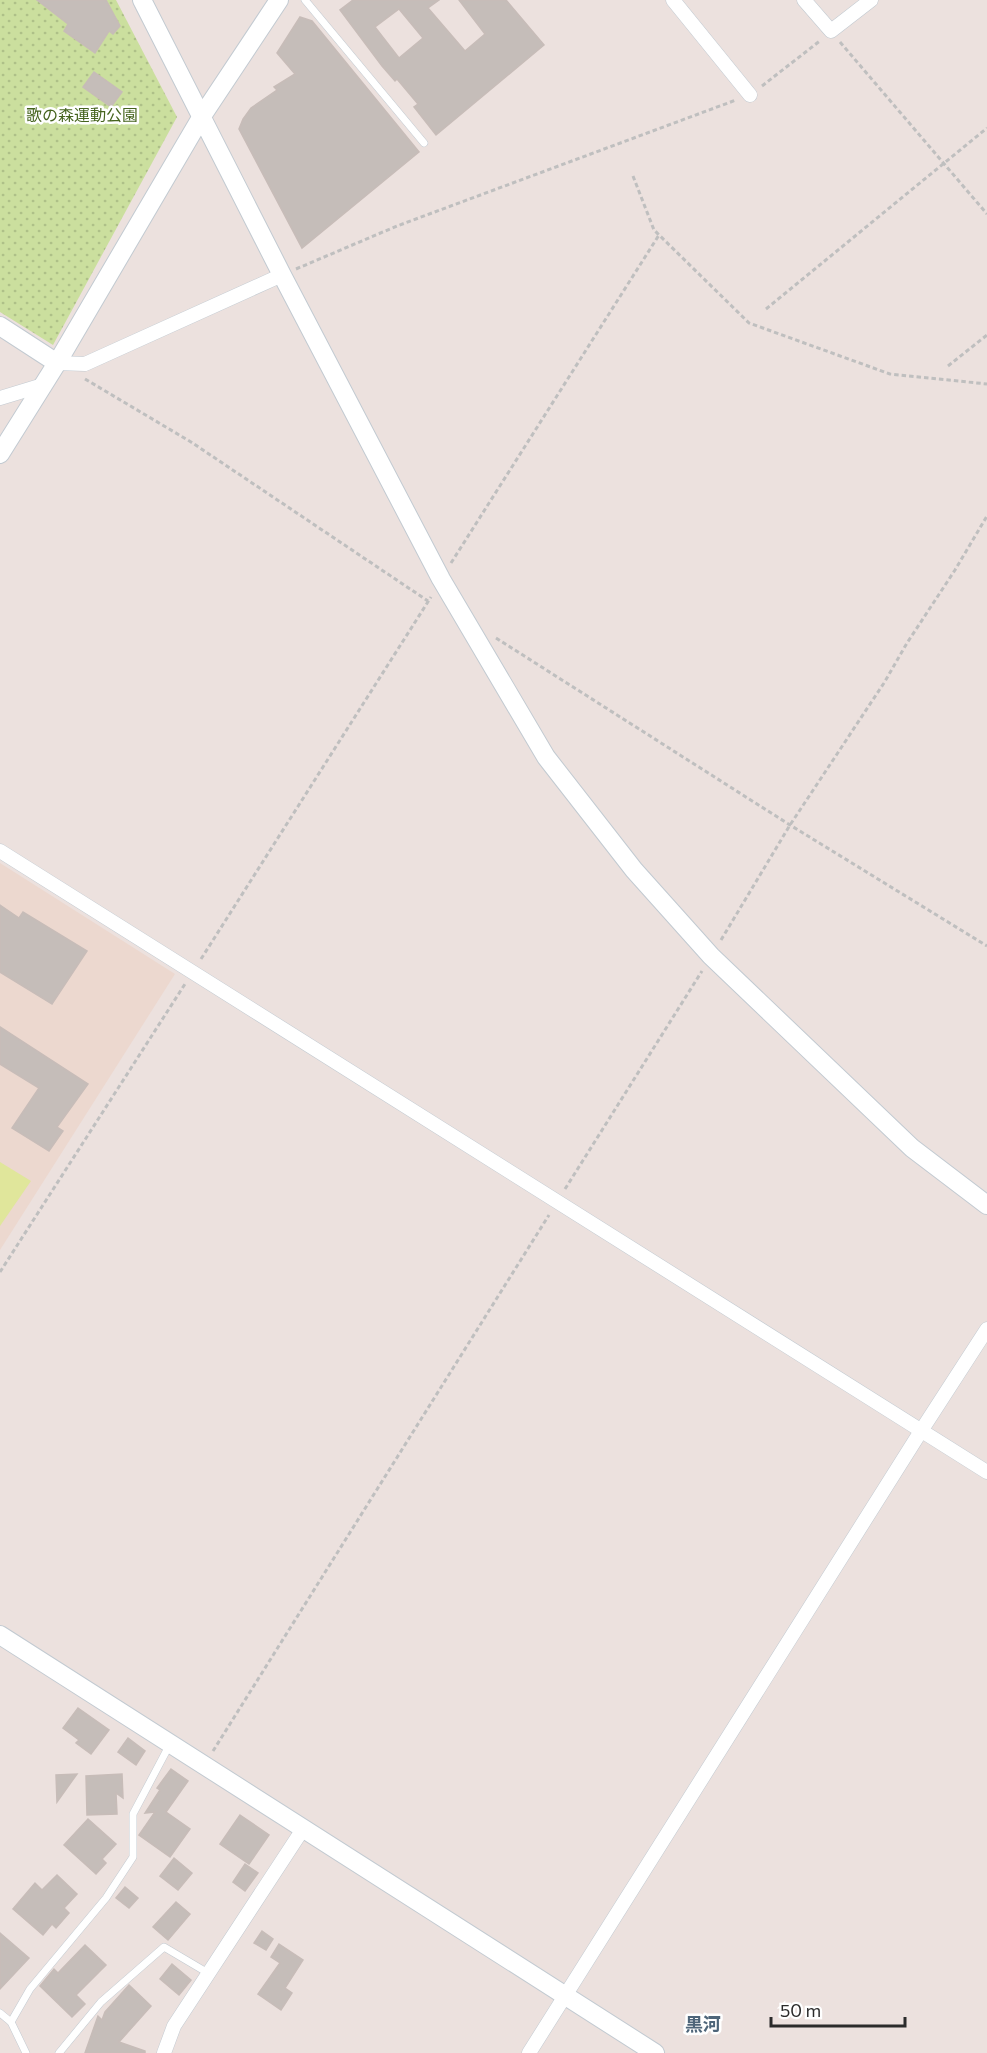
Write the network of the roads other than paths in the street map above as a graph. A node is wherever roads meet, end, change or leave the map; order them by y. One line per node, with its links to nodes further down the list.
1 (142, 0): 8 (street)
2 (279, 0): 8 (street)
3 (305, 0): 9 (lane)
4 (673, 0): 7 (street)
5 (804, 0): 6 (street)
6 (870, 0)
7 (750, 95)
8 (202, 116): 10 (street); 12 (street)
9 (424, 143)
10 (282, 275): 12 (street); 17 (street)
11 (0, 326): 12 (street)
12 (57, 363): 13 (street)
13 (43, 385): 14 (street); 15 (street)
14 (0, 398)
15 (0, 454)
16 (0, 851): 19 (street)
17 (987, 1205)
18 (987, 1329): 19 (street)
19 (921, 1431): 20 (street); 25 (street)
20 (987, 1472)
21 (0, 1635): 22 (street)
22 (171, 1744): 23 (street); 27 (lane)
23 (303, 1829): 24 (street); 25 (street)
24 (208, 1973): 29 (lane); 30 (street)
25 (565, 1995): 31 (street); 32 (street)
26 (0, 2013): 27 (lane)
27 (10, 2022): 28 (lane)
28 (26, 2053)
29 (59, 2053)
30 (164, 2053)
31 (529, 2053)
32 (655, 2053)

